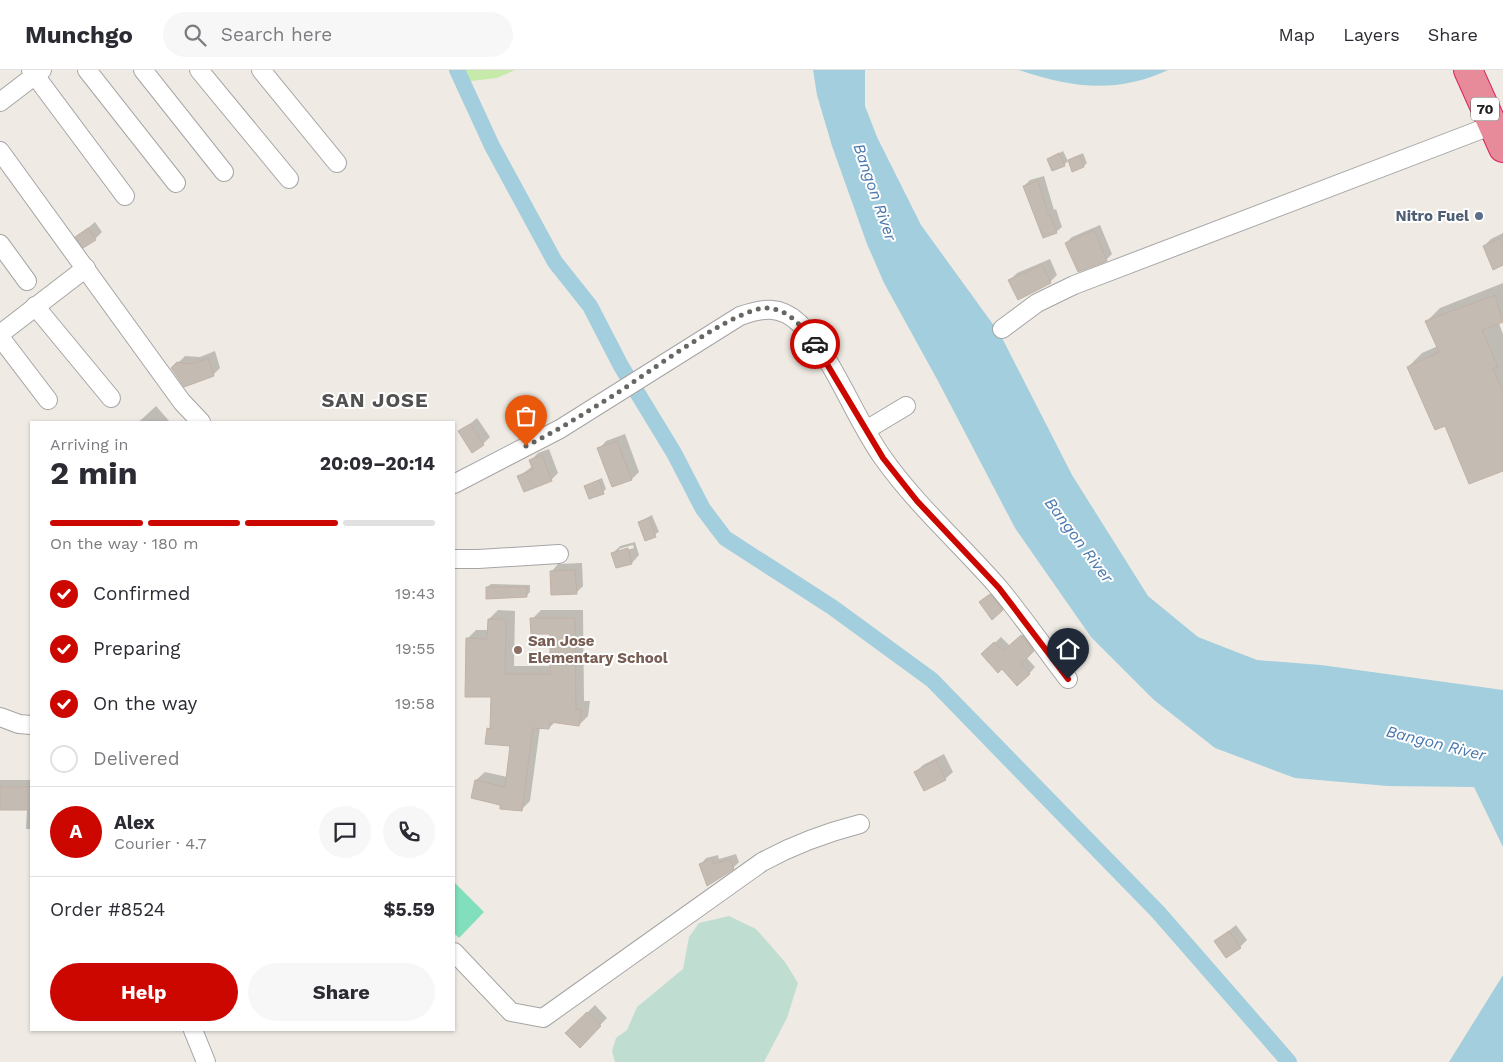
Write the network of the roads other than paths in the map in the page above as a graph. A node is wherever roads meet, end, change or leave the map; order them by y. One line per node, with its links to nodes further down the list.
1 (87, 70): 13 (street)
2 (143, 70): 11 (street)
3 (199, 70): 12 (street)
4 (261, 70): 10 (street)
5 (1468, 70): 8 (highway, 70)
6 (36, 72): 7 (street); 14 (street)
7 (0, 102)
8 (1498, 137): 19 (street)
9 (0, 151): 16 (street)
10 (337, 164)
11 (224, 172)
12 (289, 179)
13 (176, 183)
14 (125, 196)
15 (0, 244): 17 (street)
16 (86, 268): 18 (street); 24 (street)
17 (27, 281)
18 (35, 306): 20 (street); 21 (street)
19 (1002, 329)
20 (0, 336): 22 (street)
21 (111, 398)
22 (48, 400)
23 (906, 406): 25 (street)
24 (200, 421)
25 (866, 430): 26 (street); 29 (street)
26 (455, 483)
27 (559, 554): 28 (street)
28 (455, 559)
29 (1068, 679)
30 (0, 717): 31 (street)
31 (30, 725)
32 (860, 824): 33 (street)
33 (455, 953)
34 (193, 1031): 35 (street)
35 (206, 1062)

